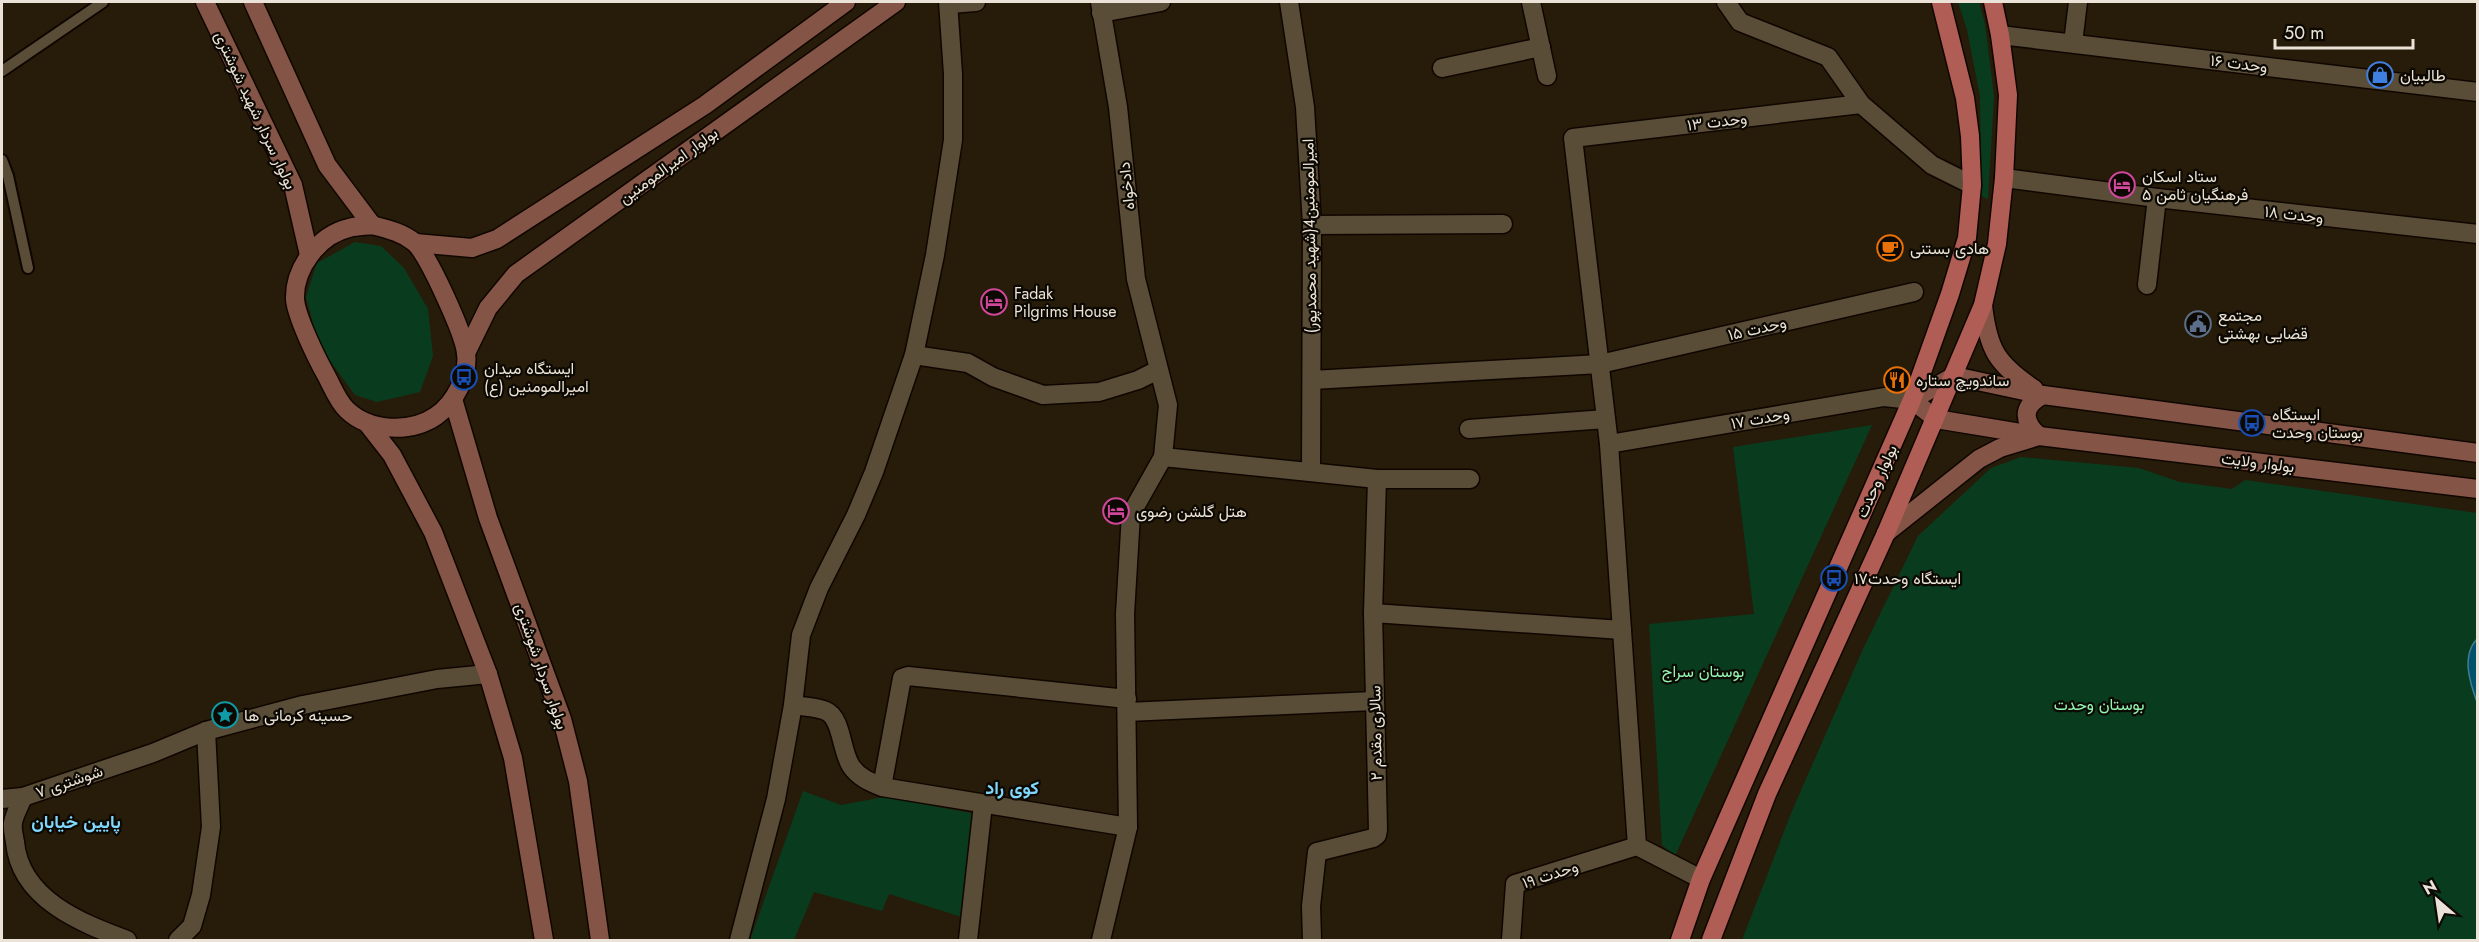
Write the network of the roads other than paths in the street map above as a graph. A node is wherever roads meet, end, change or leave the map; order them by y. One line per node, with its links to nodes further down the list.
1 (103, 2): 20 (lane)
2 (205, 2): 33 (street, بولوار سردار شهید شوشتری)
3 (253, 2): 29 (street)
4 (846, 2): 32 (street, بولوار امیرالمومنین)
5 (896, 2): 38 (street, بولوار امیرالمومنین)
6 (976, 2): 14 (street)
7 (1161, 2): 15 (street)
8 (1289, 2): 30 (street, امیرالمومنین4(شهید محمدپور))
9 (1531, 2): 18 (street)
10 (1726, 2): 23 (street)
11 (1941, 2): 26 (main road, بولوار وحدت)
12 (1993, 2): 16 (main road, بولوار وحدت)
13 (2078, 2): 17 (street)
14 (948, 3): 39 (street)
15 (1100, 7): 41 (street, دادخواه)
16 (2000, 35): 17 (street, وحدت ۱۶); 25 (main road, بولوار وحدت)
17 (2073, 43): 22 (street, وحدت ۱۶)
18 (1541, 47): 19 (street); 21 (street)
19 (1442, 68)
20 (2, 71)
21 (1547, 76)
22 (2478, 92)
23 (1861, 104): 26 (street); 40 (street, وحدت ۱۳)
24 (2, 160): 34 (lane)
25 (2004, 178): 27 (street, وحدت ۱۸); 37 (main road, بولوار وحدت)
26 (1972, 185): 46 (main road, بولوار وحدت)
27 (2157, 198): 31 (street, وحدت ۱۸); 35 (street)
28 (1503, 224): 30 (street)
29 (372, 225): 32 (street); 33 (street)
30 (1312, 225): 43 (street, امیرالمومنین4(شهید محمدپور))
31 (2478, 234)
32 (416, 243): 38 (street)
33 (309, 255): 49 (street)
34 (28, 268)
35 (2147, 285)
36 (1914, 292): 40 (street, وحدت ۱۵)
37 (1983, 304): 42 (main road, بولوار وحدت); 44 (street)
38 (466, 353): 45 (street)
39 (914, 355): 41 (street); 64 (street)
40 (1600, 364): 43 (street, وحدت ۱۵); 47 (street)
41 (1158, 370): 54 (street, دادخواه)
42 (1954, 376): 44 (street); 46 (street); 48 (main road, بولوار وحدت)
43 (1312, 380): 55 (street, امیرالمومنین4(شهید محمدپور))
44 (2043, 395): 51 (street); 53 (street)
45 (453, 399): 49 (street); 77 (street, بولوار سردار شوشتری)
46 (1912, 400): 48 (street, بولوار ولایت); 52 (street, وحدت ۱۷); 73 (main road, بولوار وحدت)
47 (1606, 419): 50 (street); 52 (street)
48 (1936, 419): 51 (street, بولوار ولایت); 59 (main road, بولوار وحدت)
49 (367, 423): 62 (street)
50 (1469, 429)
51 (2039, 436): 58 (street, بولوار ولایت); 59 (street, بولوار ولایت)
52 (1609, 444): 61 (street)
53 (2478, 453)
54 (1163, 457): 55 (street); 65 (street)
55 (1311, 472): 56 (street)
56 (1377, 478): 57 (street); 60 (street, سالاری مقدم ۲)
57 (1470, 479)
58 (2478, 489)
59 (1886, 533): 84 (main road, بولوار وحدت)
60 (1373, 613): 61 (street); 63 (street, سالاری مقدم ۲)
61 (1622, 630): 72 (street)
62 (488, 674): 66 (street, شوشتری ۷); 76 (street)
63 (1374, 701): 65 (street); 81 (street, سالاری مقدم ۲)
64 (794, 705): 67 (street); 78 (street)
65 (1127, 705): 67 (street); 71 (street)
66 (207, 731): 68 (street, شوشتری ۷); 75 (street)
67 (882, 787): 70 (street)
68 (23, 797): 69 (street); 74 (street, شوشتری ۷)
69 (2, 799)
70 (983, 804): 71 (street); 79 (street)
71 (1128, 828): 80 (street)
72 (1637, 846): 73 (street); 82 (street, وحدت ۱۹)
73 (1701, 879): 83 (main road, بولوار وحدت)
74 (127, 940)
75 (178, 940)
76 (544, 940)
77 (600, 940)
78 (738, 940)
79 (968, 940)
80 (1101, 940)
81 (1312, 940)
82 (1511, 940)
83 (1680, 940)
84 (1711, 940)

